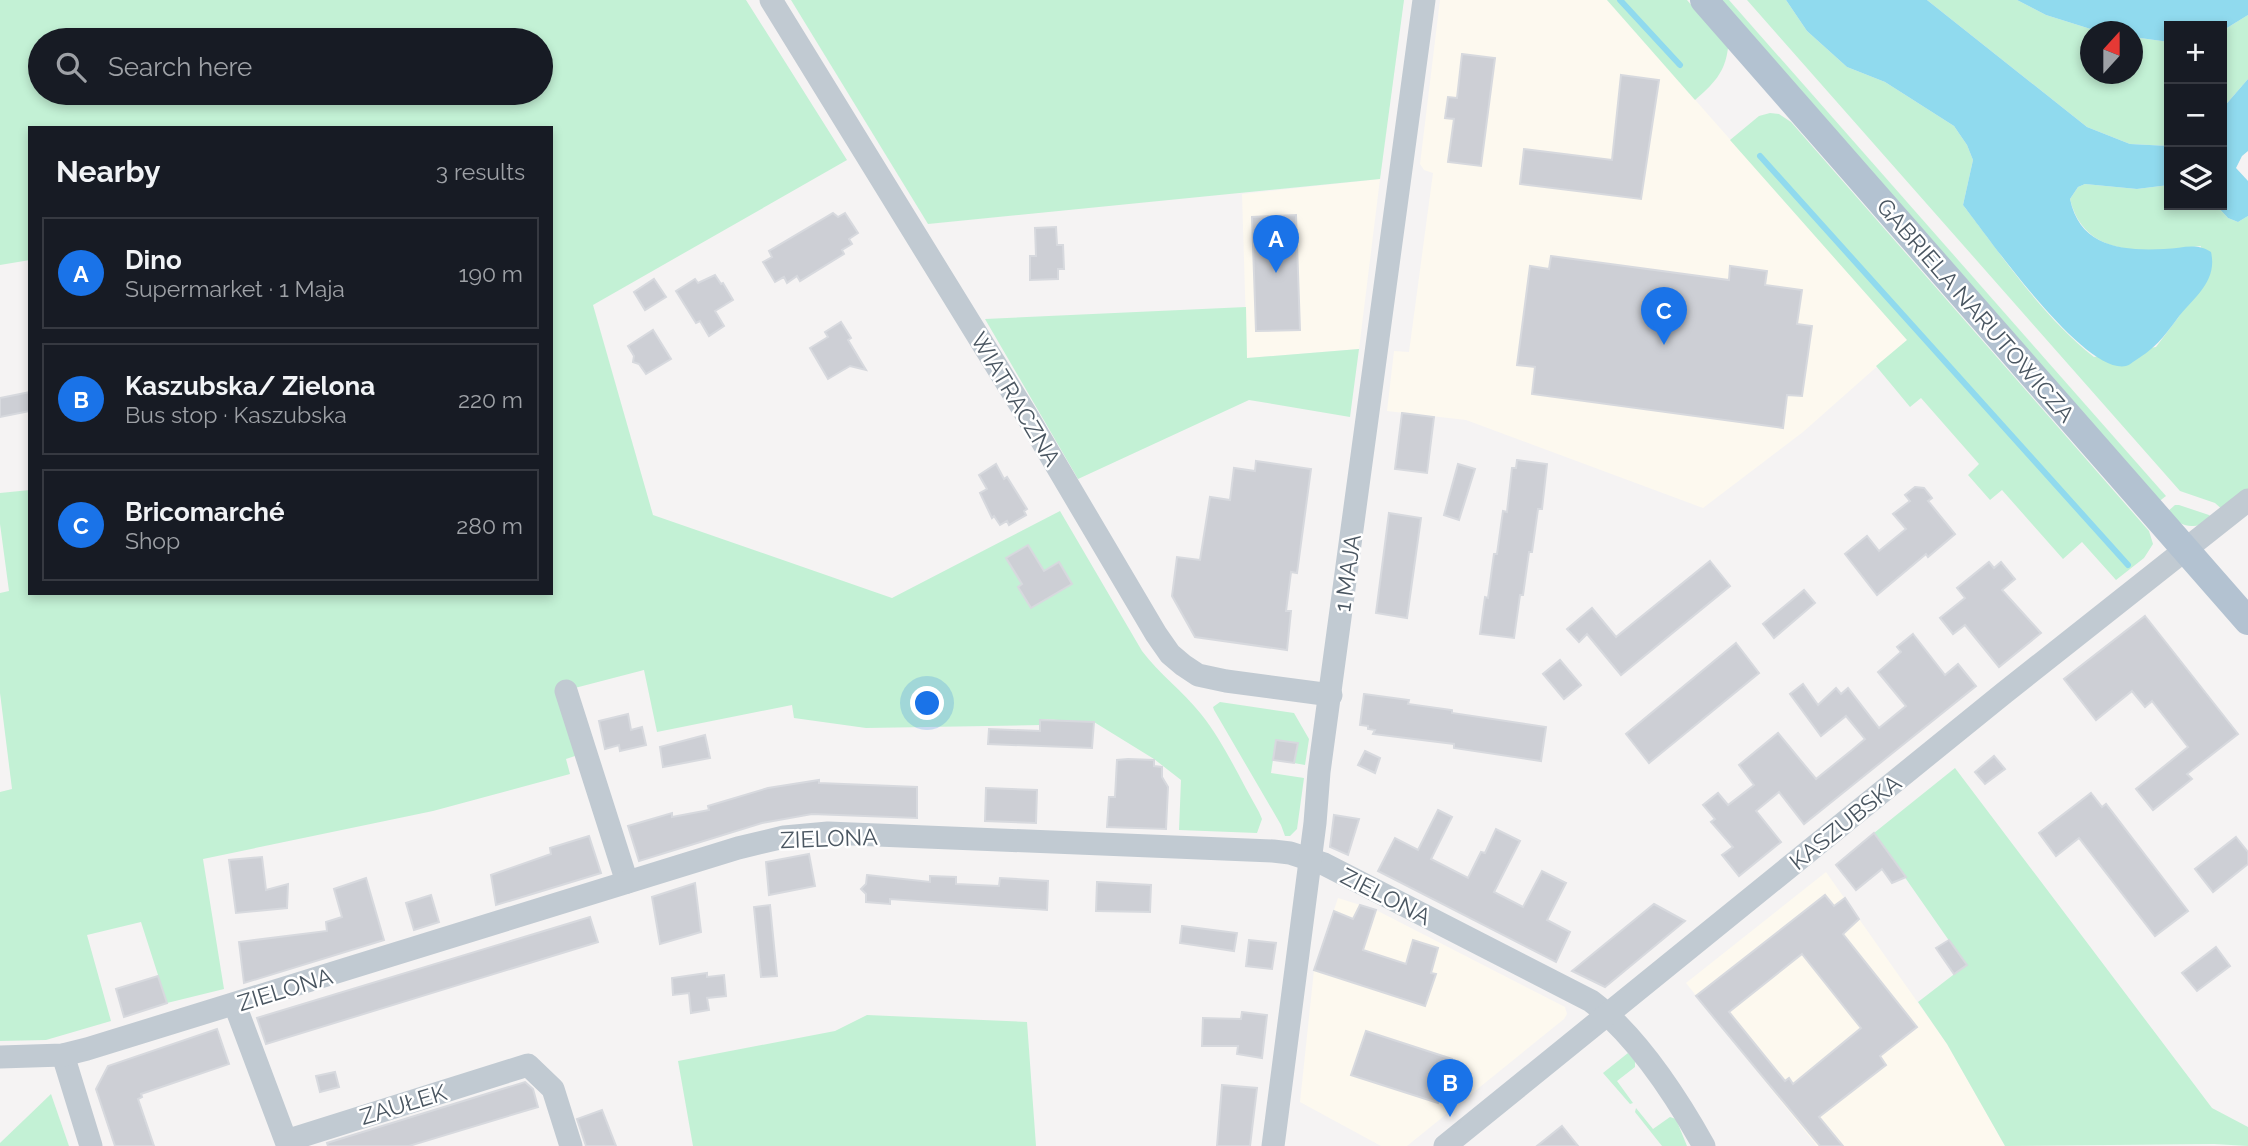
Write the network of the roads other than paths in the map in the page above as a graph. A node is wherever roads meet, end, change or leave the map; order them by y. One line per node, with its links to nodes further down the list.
1 (771, 0): 8 (street, WIATRACZNA)
2 (1424, 0): 8 (street, 1 MAJA)
3 (1704, 0): 5 (main road, GABRIELA NARUTOWICZA)
4 (2248, 500): 5 (street, KASZUBSKA)
5 (2185, 550): 6 (main road, GABRIELA NARUTOWICZA); 12 (street, KASZUBSKA)
6 (2248, 621)
7 (566, 691): 10 (street)
8 (1331, 695): 9 (street, 1 MAJA)
9 (1310, 859): 10 (street, ZIELONA); 12 (street, ZIELONA); 17 (street, 1 MAJA)
10 (627, 883): 11 (street, ZIELONA)
11 (235, 1005): 13 (street, ZIELONA); 16 (street, ZAUŁEK)
12 (1608, 1015): 18 (street, KASZUBSKA); 19 (street, ZIELONA)
13 (63, 1055): 14 (street, ZIELONA); 15 (street)
14 (0, 1057)
15 (91, 1146)
16 (571, 1146)
17 (1273, 1146)
18 (1445, 1146)
19 (1704, 1146)

